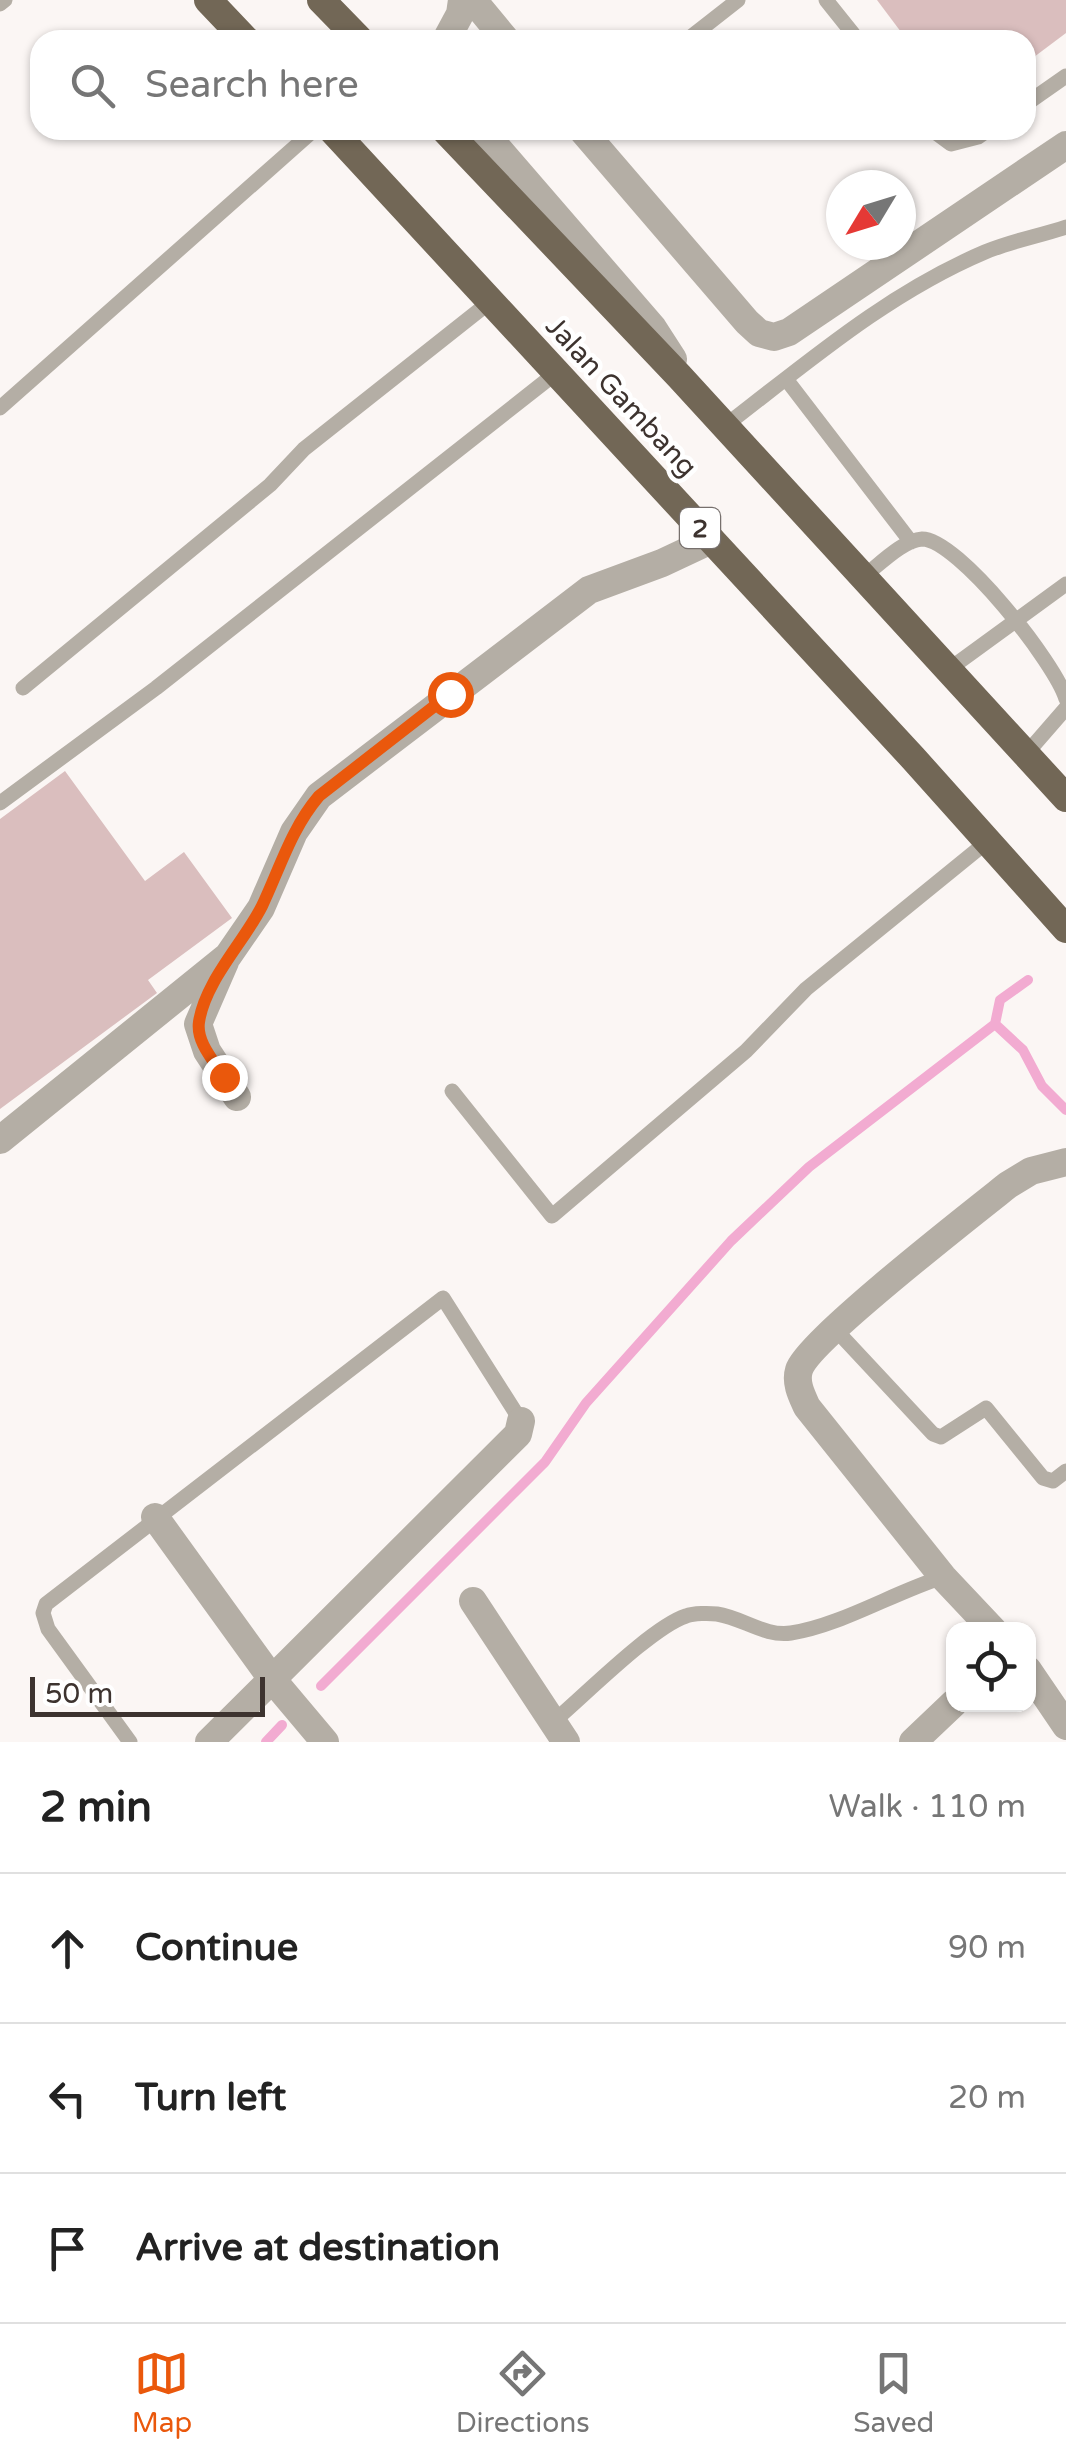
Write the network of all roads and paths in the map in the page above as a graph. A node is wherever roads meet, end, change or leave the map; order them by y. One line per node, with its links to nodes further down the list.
1 (208, 0): 7 (highway)
2 (322, 0): 8 (highway)
3 (462, 0): 9 (street)
4 (473, 0): 10 (street)
5 (738, 0): 11 (lane)
6 (826, 0): 12 (lane)
7 (236, 30)
8 (350, 30)
9 (451, 30)
10 (498, 30)
11 (700, 30)
12 (850, 30)
13 (1066, 76): 14 (lane)
14 (1036, 97)
15 (303, 140): 26 (lane)
16 (341, 140): 22 (highway, Jalan Gambang / 2)
17 (455, 140): 24 (highway, Jalan Gambang)
18 (491, 140): 24 (street)
19 (591, 140): 20 (street)
20 (1066, 145)
21 (1066, 227): 25 (lane)
22 (491, 301): 23 (highway, Jalan Gambang / 2); 34 (lane)
23 (556, 373): 28 (highway, Jalan Gambang / 2); 39 (lane)
24 (679, 376): 27 (highway, Jalan Gambang)
25 (786, 379): 27 (lane); 29 (lane)
26 (0, 408)
27 (725, 426): 30 (highway, Jalan Gambang)
28 (711, 540): 40 (highway, Jalan Gambang / 2); 42 (street)
29 (910, 542): 30 (lane); 32 (lane)
30 (863, 577): 33 (highway, Jalan Gambang)
31 (1066, 584): 32 (lane)
32 (1016, 621): 33 (lane); 35 (lane)
33 (948, 670): 37 (highway, Jalan Gambang)
34 (23, 688)
35 (1066, 699)
36 (1066, 708): 37 (lane)
37 (1026, 754): 38 (highway, Jalan Gambang)
38 (1066, 798)
39 (0, 802)
40 (988, 842): 41 (highway, Jalan Gambang / 2); 43 (lane)
41 (1066, 929)
42 (228, 956): 44 (street); 45 (street)
43 (452, 1091)
44 (237, 1097)
45 (0, 1140)
46 (1066, 1162): 47 (street)
47 (835, 1329): 49 (lane); 51 (street)
48 (520, 1421): 50 (lane); 54 (street)
49 (1066, 1472)
50 (155, 1517): 54 (street); 59 (lane)
51 (944, 1576): 53 (street); 58 (lane)
52 (473, 1601): 58 (street)
53 (986, 1622)
54 (272, 1680): 60 (street); 61 (street)
55 (1036, 1682): 57 (street)
56 (946, 1711): 62 (street)
57 (1066, 1726)
58 (560, 1732)
59 (130, 1742)
60 (209, 1742)
61 (326, 1742)
62 (913, 1742)

